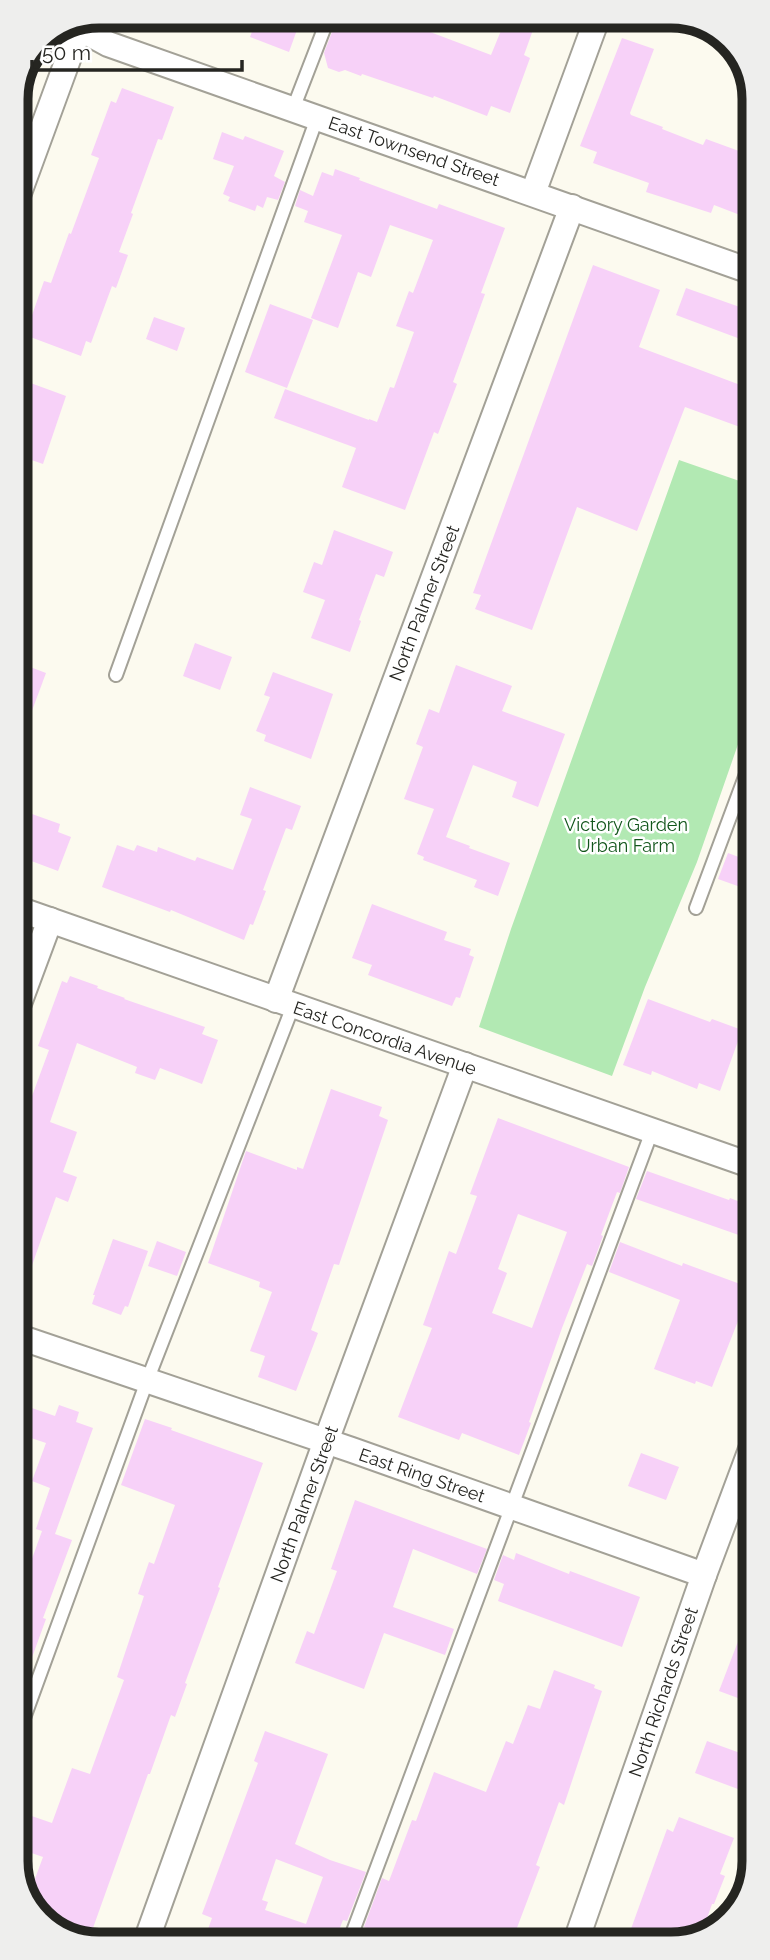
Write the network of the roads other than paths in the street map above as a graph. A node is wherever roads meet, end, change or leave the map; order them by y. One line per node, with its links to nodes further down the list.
1 (324, 28): 5 (lane)
2 (594, 28): 8 (street)
3 (84, 29): 5 (street, East Townsend Street)
4 (76, 32): 7 (street)
5 (293, 109): 6 (street, East Townsend Street)
6 (317, 118): 8 (street, East Townsend Street); 11 (lane)
7 (28, 167)
8 (533, 193): 9 (street, East Townsend Street)
9 (572, 207): 10 (street, East Townsend Street); 17 (street, North Palmer Street)
10 (742, 268)
11 (116, 675)
12 (742, 785): 13 (lane)
13 (696, 908)
14 (28, 912): 15 (street, East Concordia Avenue)
15 (50, 920): 16 (street); 17 (street, East Concordia Avenue)
16 (28, 979)
17 (284, 1003): 18 (street, East Concordia Avenue); 22 (lane)
18 (465, 1065): 19 (street, East Concordia Avenue); 23 (street, North Palmer Street)
19 (652, 1131): 20 (street, East Concordia Avenue); 25 (lane)
20 (742, 1162)
21 (28, 1340): 22 (street, East Ring Street)
22 (148, 1381): 23 (street, East Ring Street); 27 (lane)
23 (326, 1441): 25 (street, East Ring Street); 28 (street, North Palmer Street)
24 (742, 1473): 26 (street, North Richards Street)
25 (511, 1506): 26 (street, East Ring Street); 29 (lane)
26 (704, 1575): 30 (street, North Richards Street)
27 (28, 1707)
28 (149, 1932)
29 (353, 1932)
30 (579, 1932)

